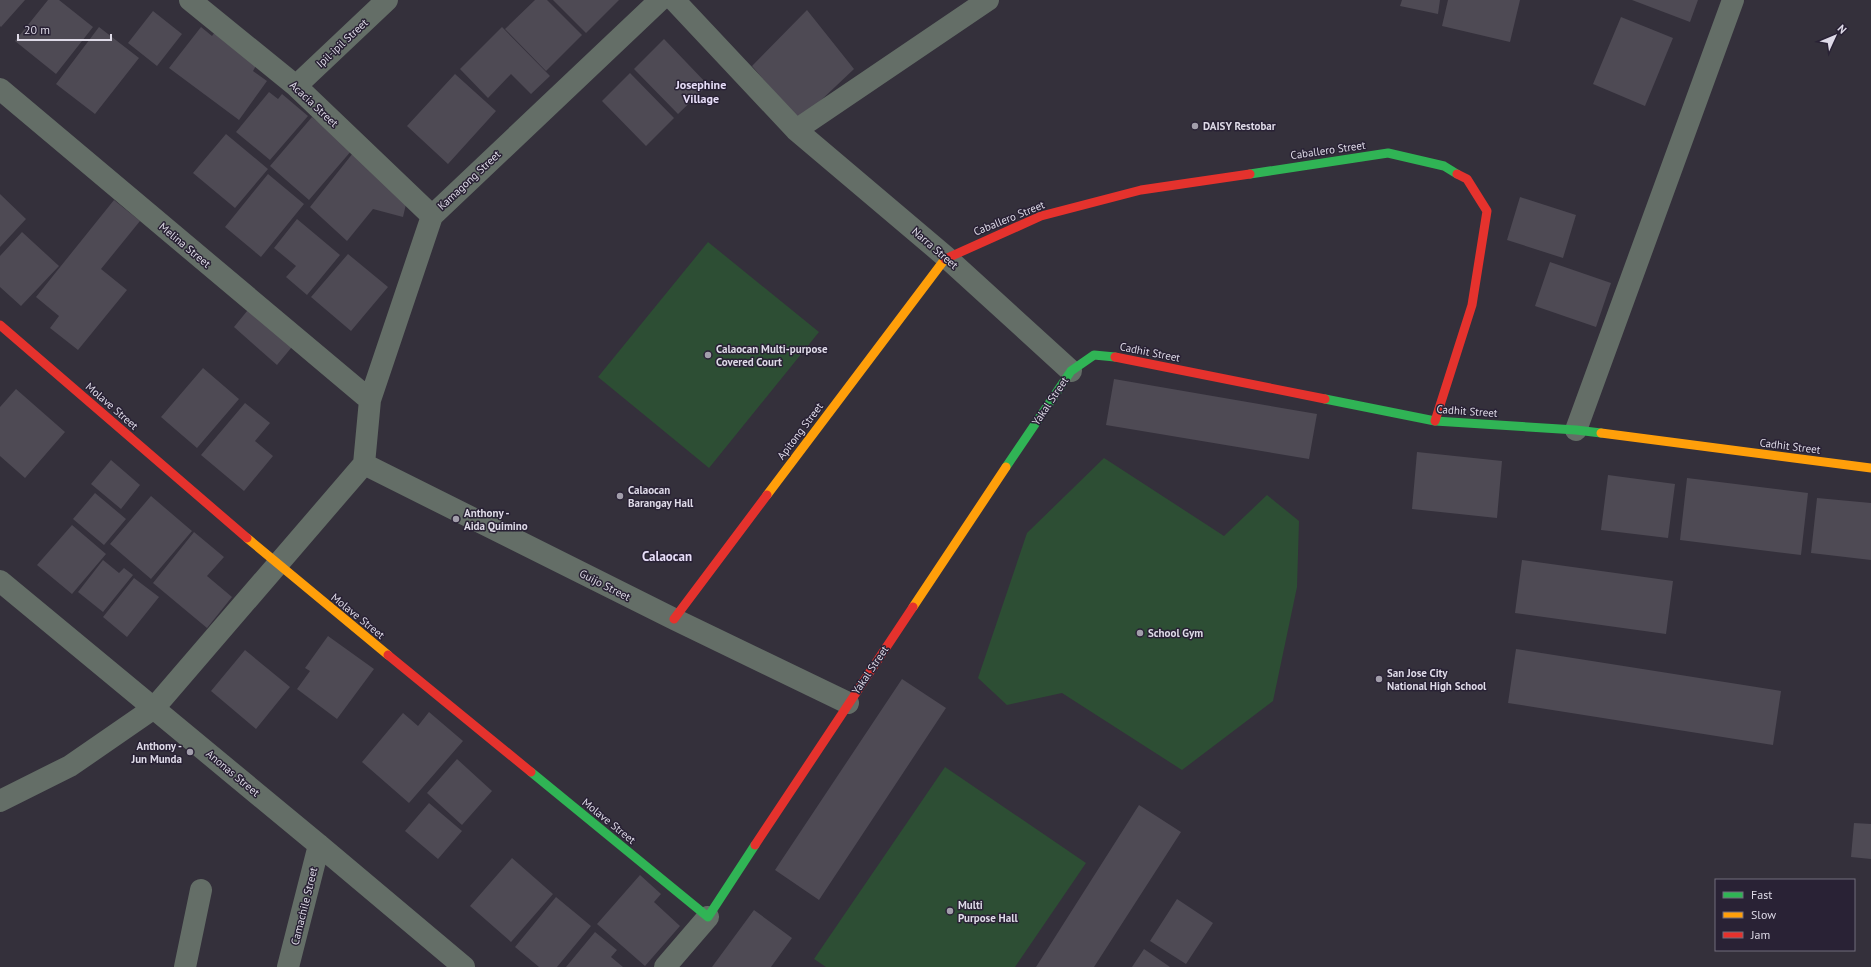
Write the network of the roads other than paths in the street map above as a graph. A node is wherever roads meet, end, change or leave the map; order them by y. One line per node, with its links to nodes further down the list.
1 (190, 0): 7 (street, Acacia Street)
2 (387, 0): 7 (street, Ipil-ipil Street)
3 (660, 0): 10 (street, Kamagong Street)
4 (674, 0): 9 (street, Narra Street)
5 (988, 0): 9 (street)
6 (1733, 0): 16 (street)
7 (296, 86): 10 (street, Acacia Street)
8 (0, 89): 14 (street, Melina Street)
9 (796, 130): 11 (street, Narra Street)
10 (432, 216): 14 (street, Kamagong Street)
11 (946, 257): 13 (street, Narra Street); 15 (street, Caballero Street); 21 (street, Apitong Street)
12 (0, 325): 19 (street, Molave Street)
13 (1071, 371): 15 (street, Cadhit Street); 22 (street, Yakal Street)
14 (370, 400): 17 (street, Kamagong Street)
15 (1435, 421): 16 (street, Cadhit Street)
16 (1576, 430): 18 (street, Cadhit Street)
17 (364, 464): 19 (street); 21 (street, Guijo Street)
18 (1871, 468)
19 (278, 565): 23 (street); 27 (street, Molave Street)
20 (0, 580): 23 (street, Anonas Street)
21 (674, 619): 22 (street, Guijo Street)
22 (848, 703): 27 (street, Yakal Street)
23 (154, 708): 24 (street); 25 (street, Anonas Street)
24 (0, 801)
25 (319, 845): 29 (street, Camachile Street); 30 (street, Anonas Street)
26 (201, 890): 28 (street)
27 (708, 917): 31 (street, Yakal Street)
28 (185, 967)
29 (288, 967)
30 (464, 967)
31 (665, 967)

